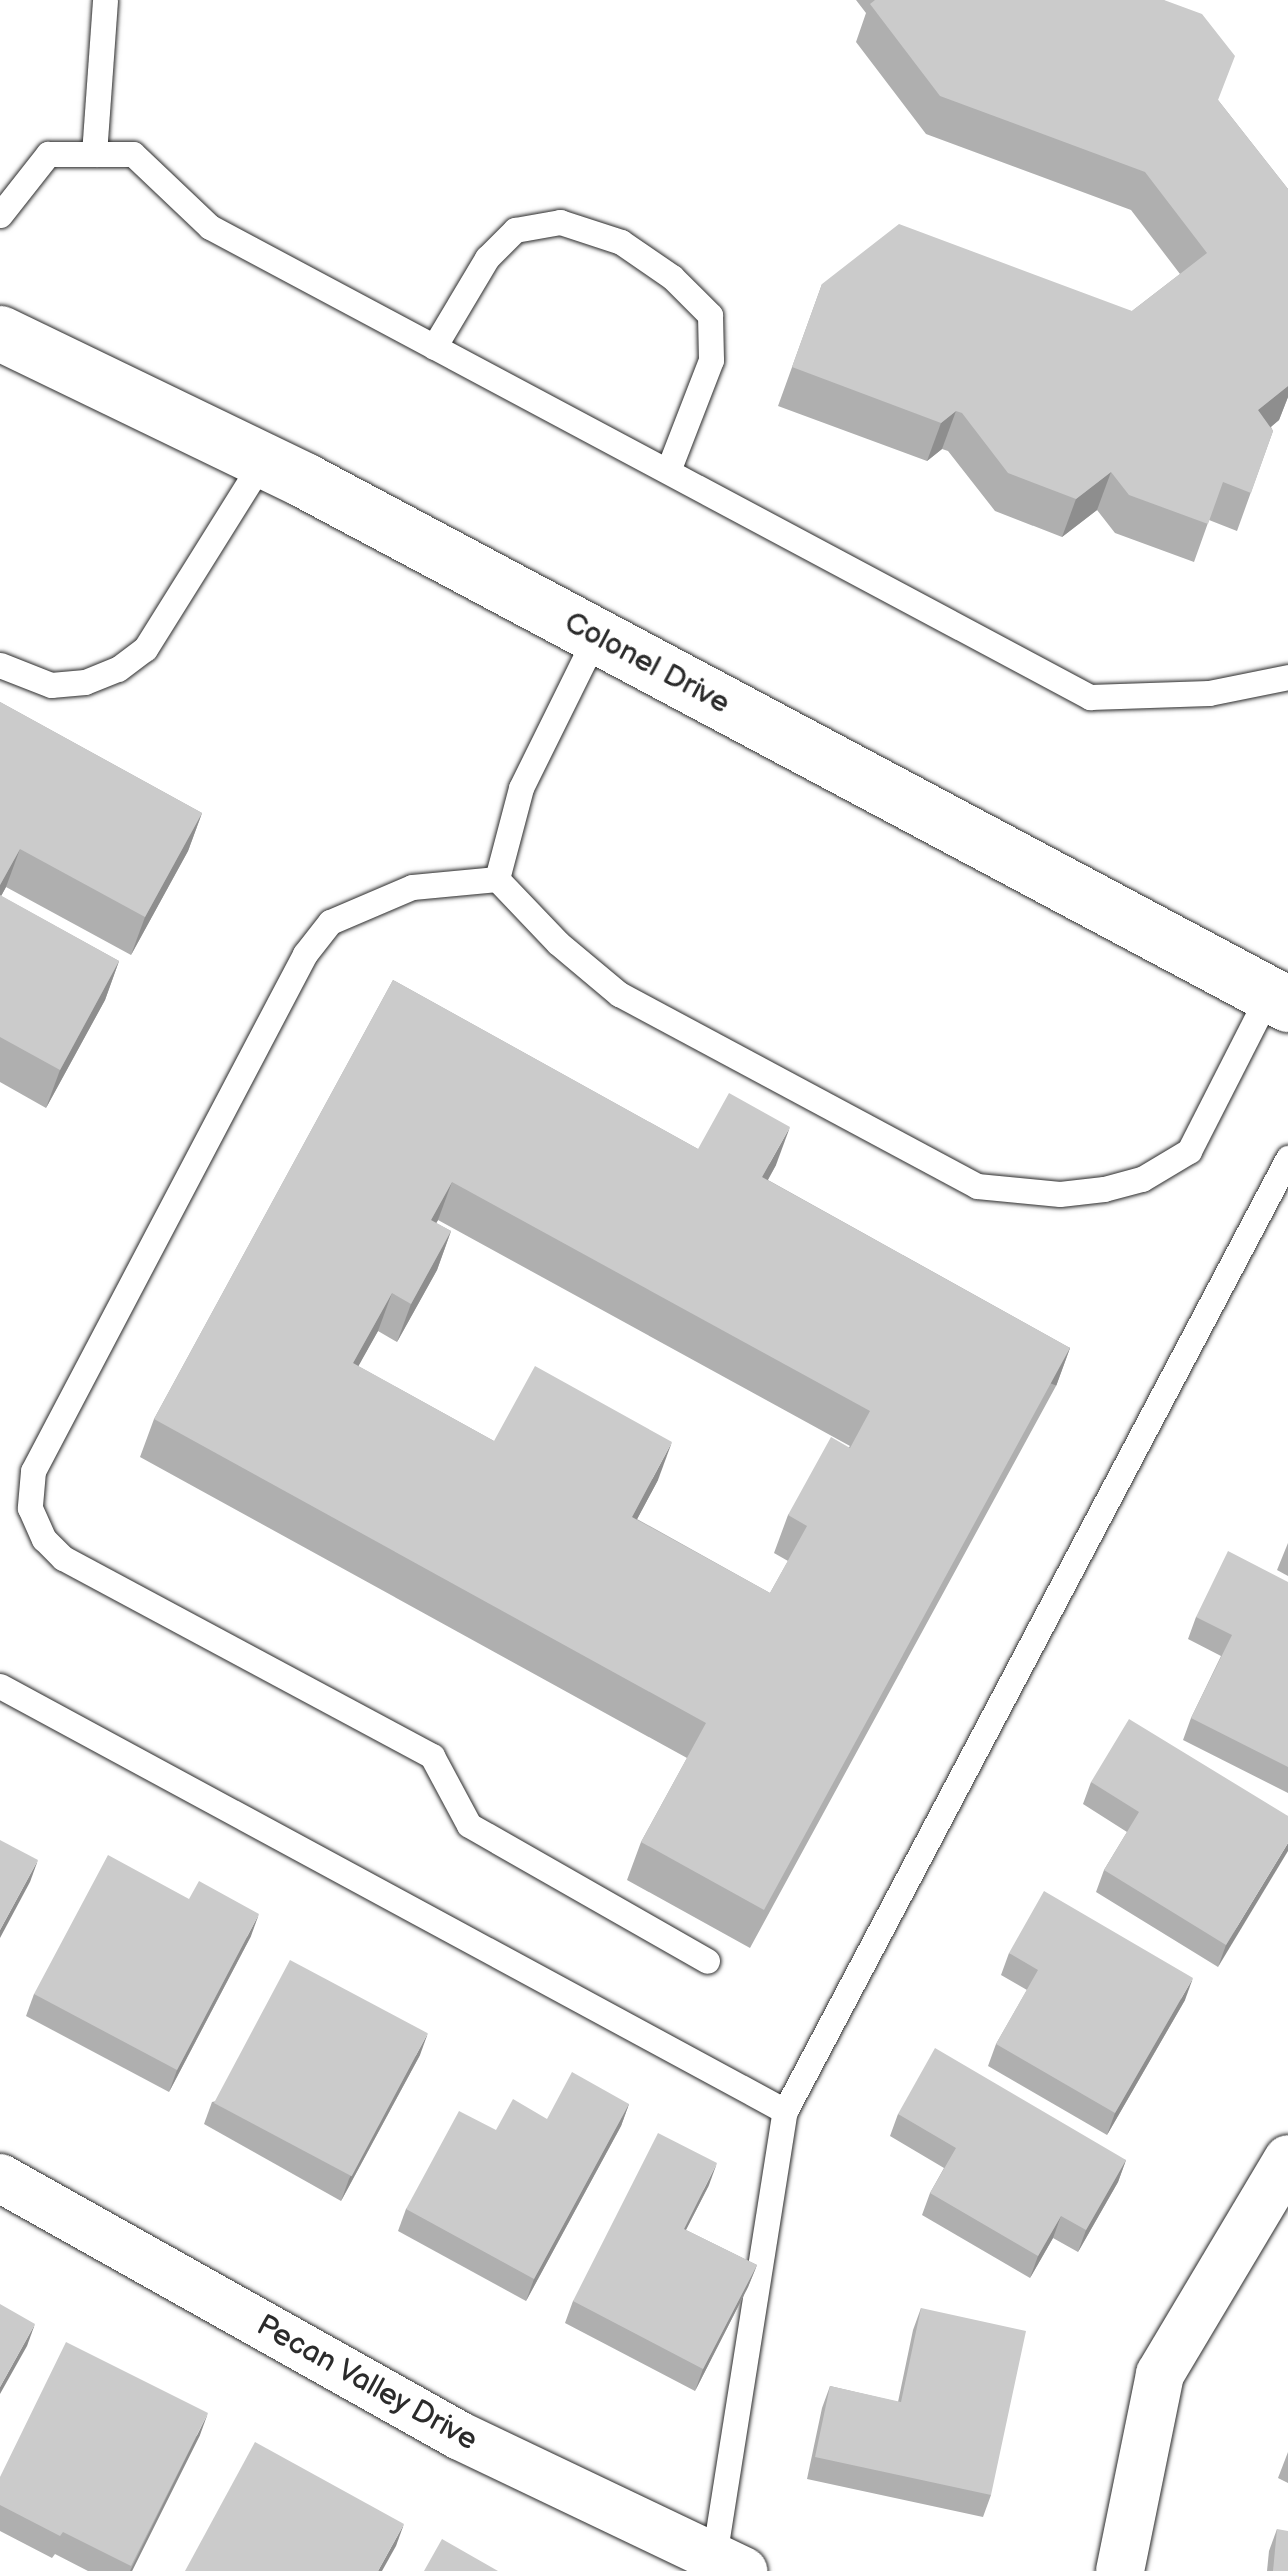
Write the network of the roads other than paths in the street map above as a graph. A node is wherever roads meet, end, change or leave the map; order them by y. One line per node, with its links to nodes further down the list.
1 (105, 0): 2 (lane)
2 (94, 154): 3 (lane); 5 (lane)
3 (0, 215)
4 (0, 333): 6 (street, Colonel Drive)
5 (434, 347): 7 (lane); 7 (lane)
6 (262, 460): 8 (street, Colonel Drive); 9 (lane)
7 (668, 472): 10 (lane)
8 (596, 636): 11 (lane); 12 (street, Colonel Drive)
9 (0, 664)
10 (1288, 677)
11 (496, 879): 12 (lane); 15 (lane)
12 (1278, 999)
13 (1288, 1158): 16 (lane)
14 (0, 1686): 16 (lane)
15 (707, 1960)
16 (785, 2111): 19 (lane)
17 (1288, 2159): 20 (street)
18 (0, 2178): 19 (street, Pecan Valley Drive)
19 (729, 2564)
20 (1120, 2571)

